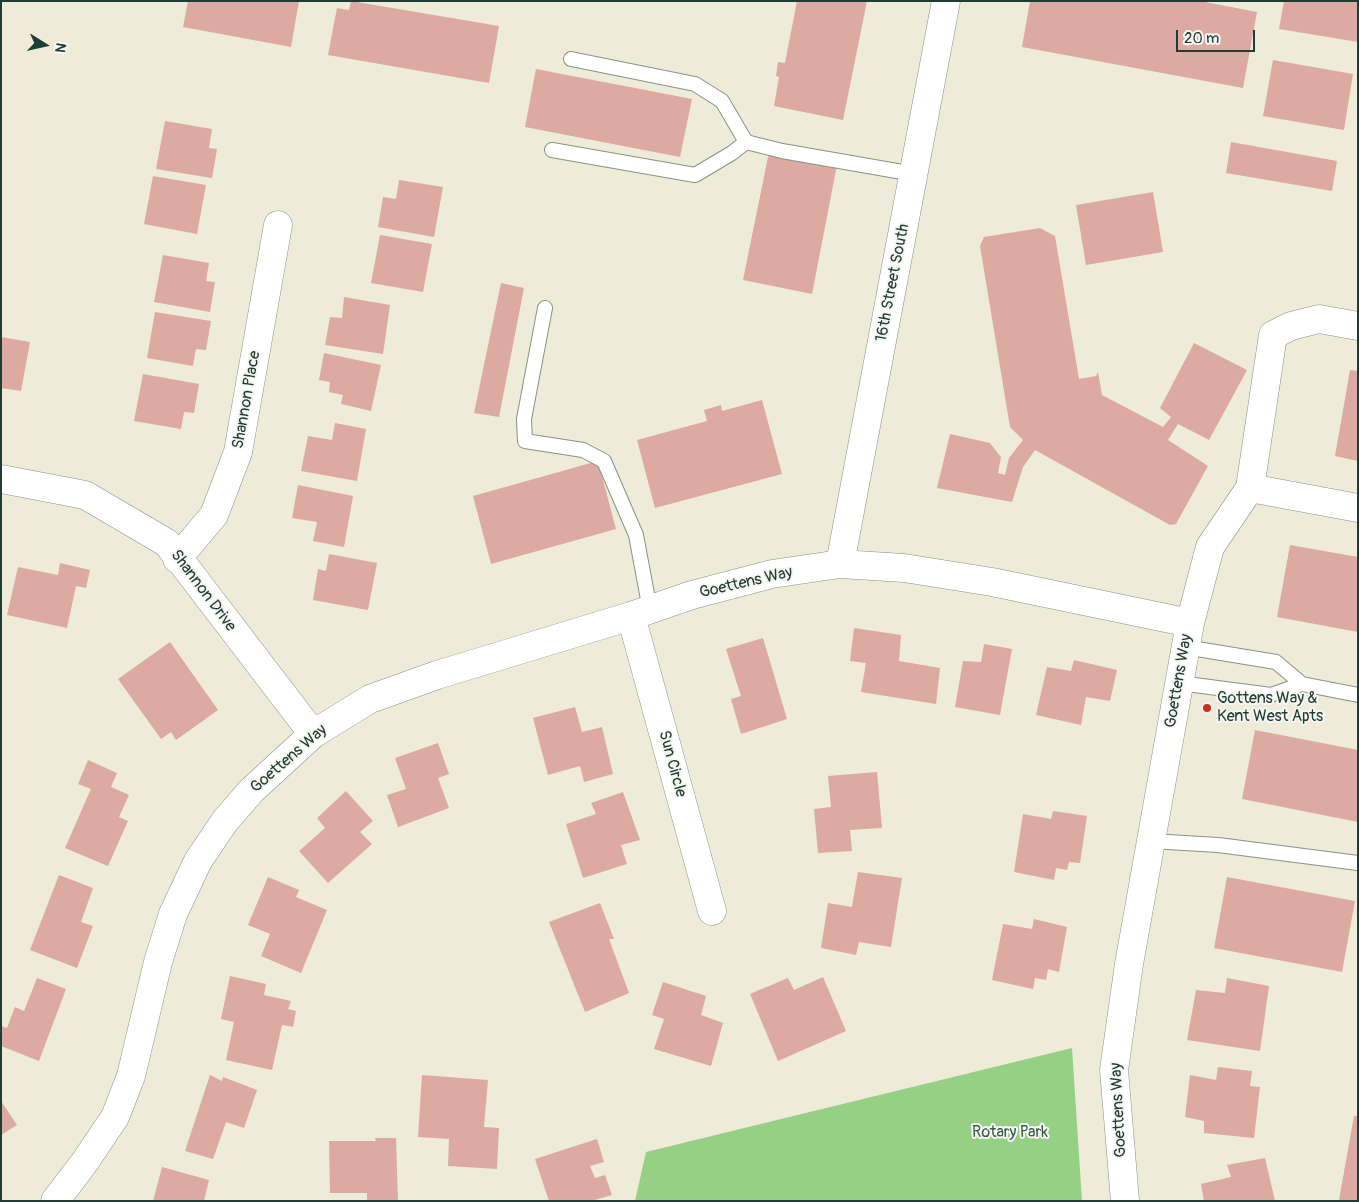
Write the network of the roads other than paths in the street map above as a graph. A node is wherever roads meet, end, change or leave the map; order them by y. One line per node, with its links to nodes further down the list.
1 (946, 1): 5 (street, 16th Street South)
2 (571, 59): 3 (lane)
3 (746, 142): 4 (lane); 5 (lane)
4 (552, 150)
5 (914, 174): 13 (street, 16th Street South)
6 (278, 225): 12 (street, Shannon Place)
7 (545, 308): 14 (lane)
8 (1358, 326): 10 (street)
9 (1, 479): 12 (street, Shannon Drive)
10 (1250, 488): 11 (street); 15 (street)
11 (1358, 508)
12 (177, 559): 19 (street, Shannon Drive)
13 (840, 564): 14 (street, Goettens Way); 15 (street, Goettens Way)
14 (640, 613): 19 (street, Goettens Way); 22 (street, Sun Circle)
15 (1188, 635): 16 (street, Goettens Way); 17 (lane)
16 (1179, 683): 17 (lane); 20 (street, Goettens Way)
17 (1302, 684): 18 (lane)
18 (1358, 695)
19 (313, 734): 23 (street, Goettens Way)
20 (1151, 841): 21 (lane); 24 (street, Goettens Way)
21 (1358, 863)
22 (712, 911)
23 (55, 1201)
24 (1125, 1201)

